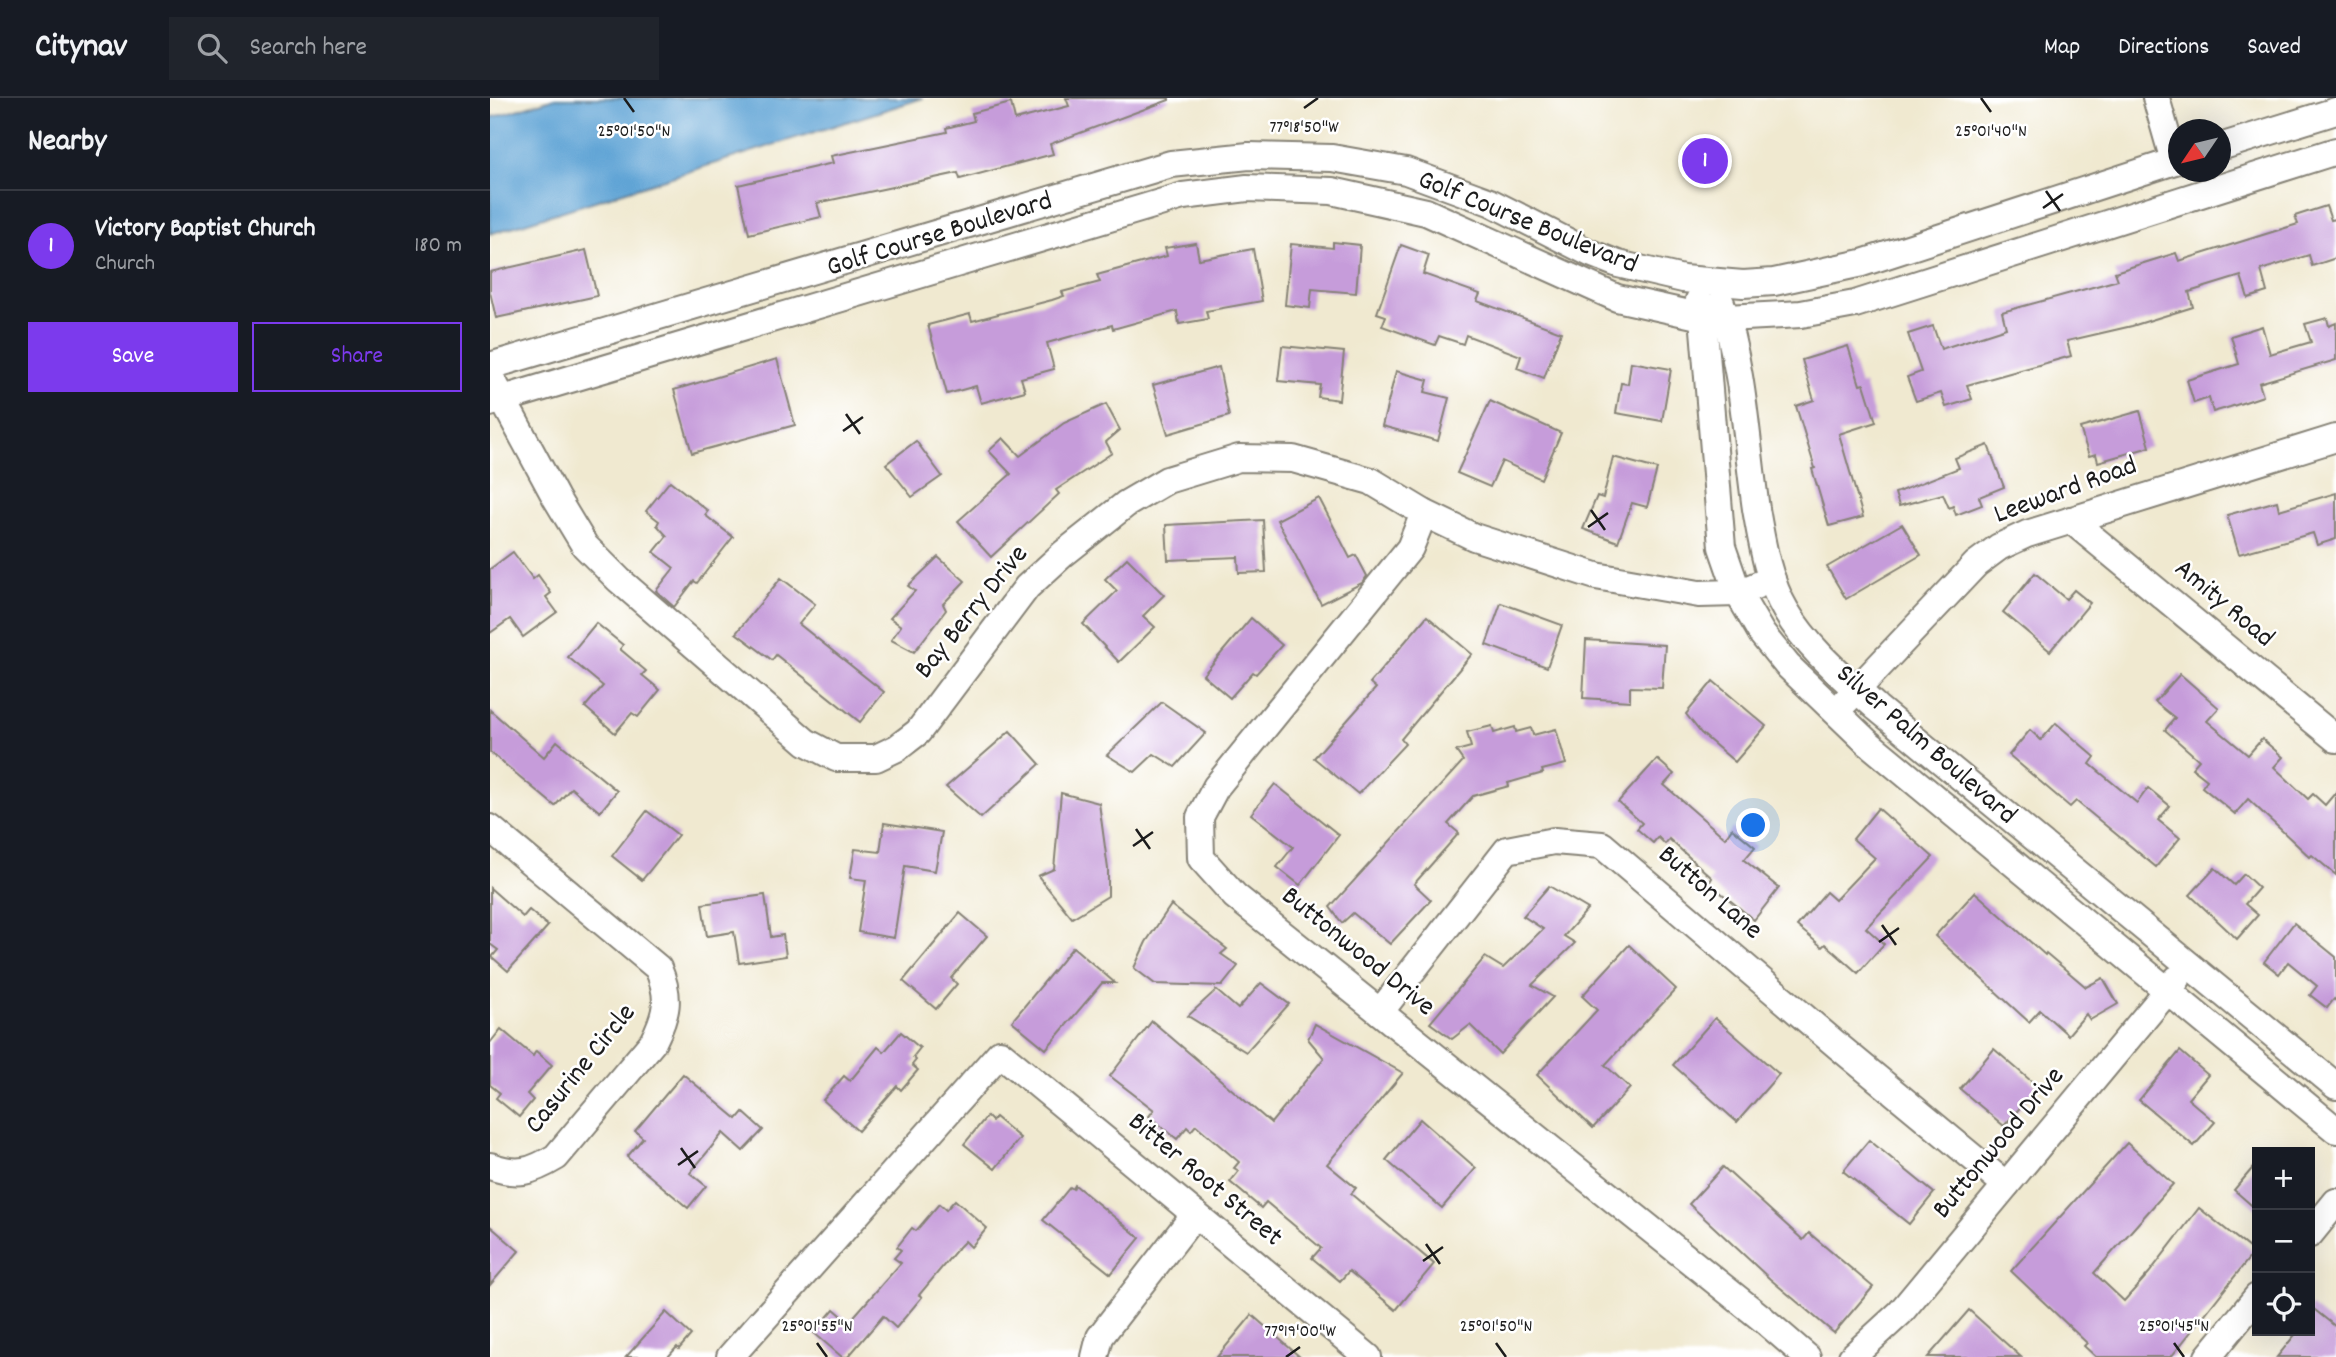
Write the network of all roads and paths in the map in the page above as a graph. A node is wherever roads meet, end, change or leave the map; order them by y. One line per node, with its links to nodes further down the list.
1 (2156, 98): 3 (street)
2 (2336, 111): 4 (street)
3 (2168, 136)
4 (2231, 144)
5 (2336, 152): 10 (street, Golf Course Boulevard)
6 (1171, 164): 8 (street); 9 (street, Golf Course Boulevard); 11 (street, Golf Course Boulevard)
7 (2168, 164): 9 (street, Golf Course Boulevard)
8 (1183, 196): 10 (street, Golf Course Boulevard); 12 (street, Golf Course Boulevard)
9 (1704, 281): 10 (street, Silver Palm Boulevard)
10 (1714, 318): 16 (street, Silver Palm Boulevard); 17 (street, Silver Palm Boulevard)
11 (490, 366)
12 (494, 392): 14 (street, Bay Berry Drive)
13 (2336, 438): 15 (street, Leeward Road)
14 (1424, 513): 17 (street, Bay Berry Drive); 24 (street, Buttonwood Drive)
15 (2071, 520): 18 (street, Leeward Road); 20 (street, Amity Road)
16 (1772, 579): 17 (street, Bay Berry Drive); 18 (street, Silver Palm Boulevard)
17 (1738, 593): 19 (street, Silver Palm Boulevard)
18 (1856, 689): 19 (street, Leeward Road); 22 (street, Silver Palm Boulevard)
19 (1835, 713): 23 (street, Silver Palm Boulevard)
20 (2336, 739)
21 (490, 828): 27 (street, Casurine Circle)
22 (2189, 964): 23 (street, Buttonwood Drive); 25 (street, Silver Palm Boulevard)
23 (2167, 991): 26 (street, Silver Palm Boulevard); 28 (street, Buttonwood Drive)
24 (1380, 1012): 28 (street, Button Lane); 36 (street, Buttonwood Drive)
25 (2336, 1086)
26 (2336, 1130)
27 (490, 1166)
28 (2006, 1185): 37 (street, Buttonwood Drive)
29 (2336, 1202): 31 (street)
30 (1195, 1214): 33 (street, Bitter Root Street); 34 (street); 35 (street, Bitter Root Street)
31 (2315, 1228)
32 (2252, 1303): 38 (street)
33 (730, 1357)
34 (1095, 1357)
35 (1368, 1357)
36 (1807, 1357)
37 (1852, 1357)
38 (2207, 1357)

